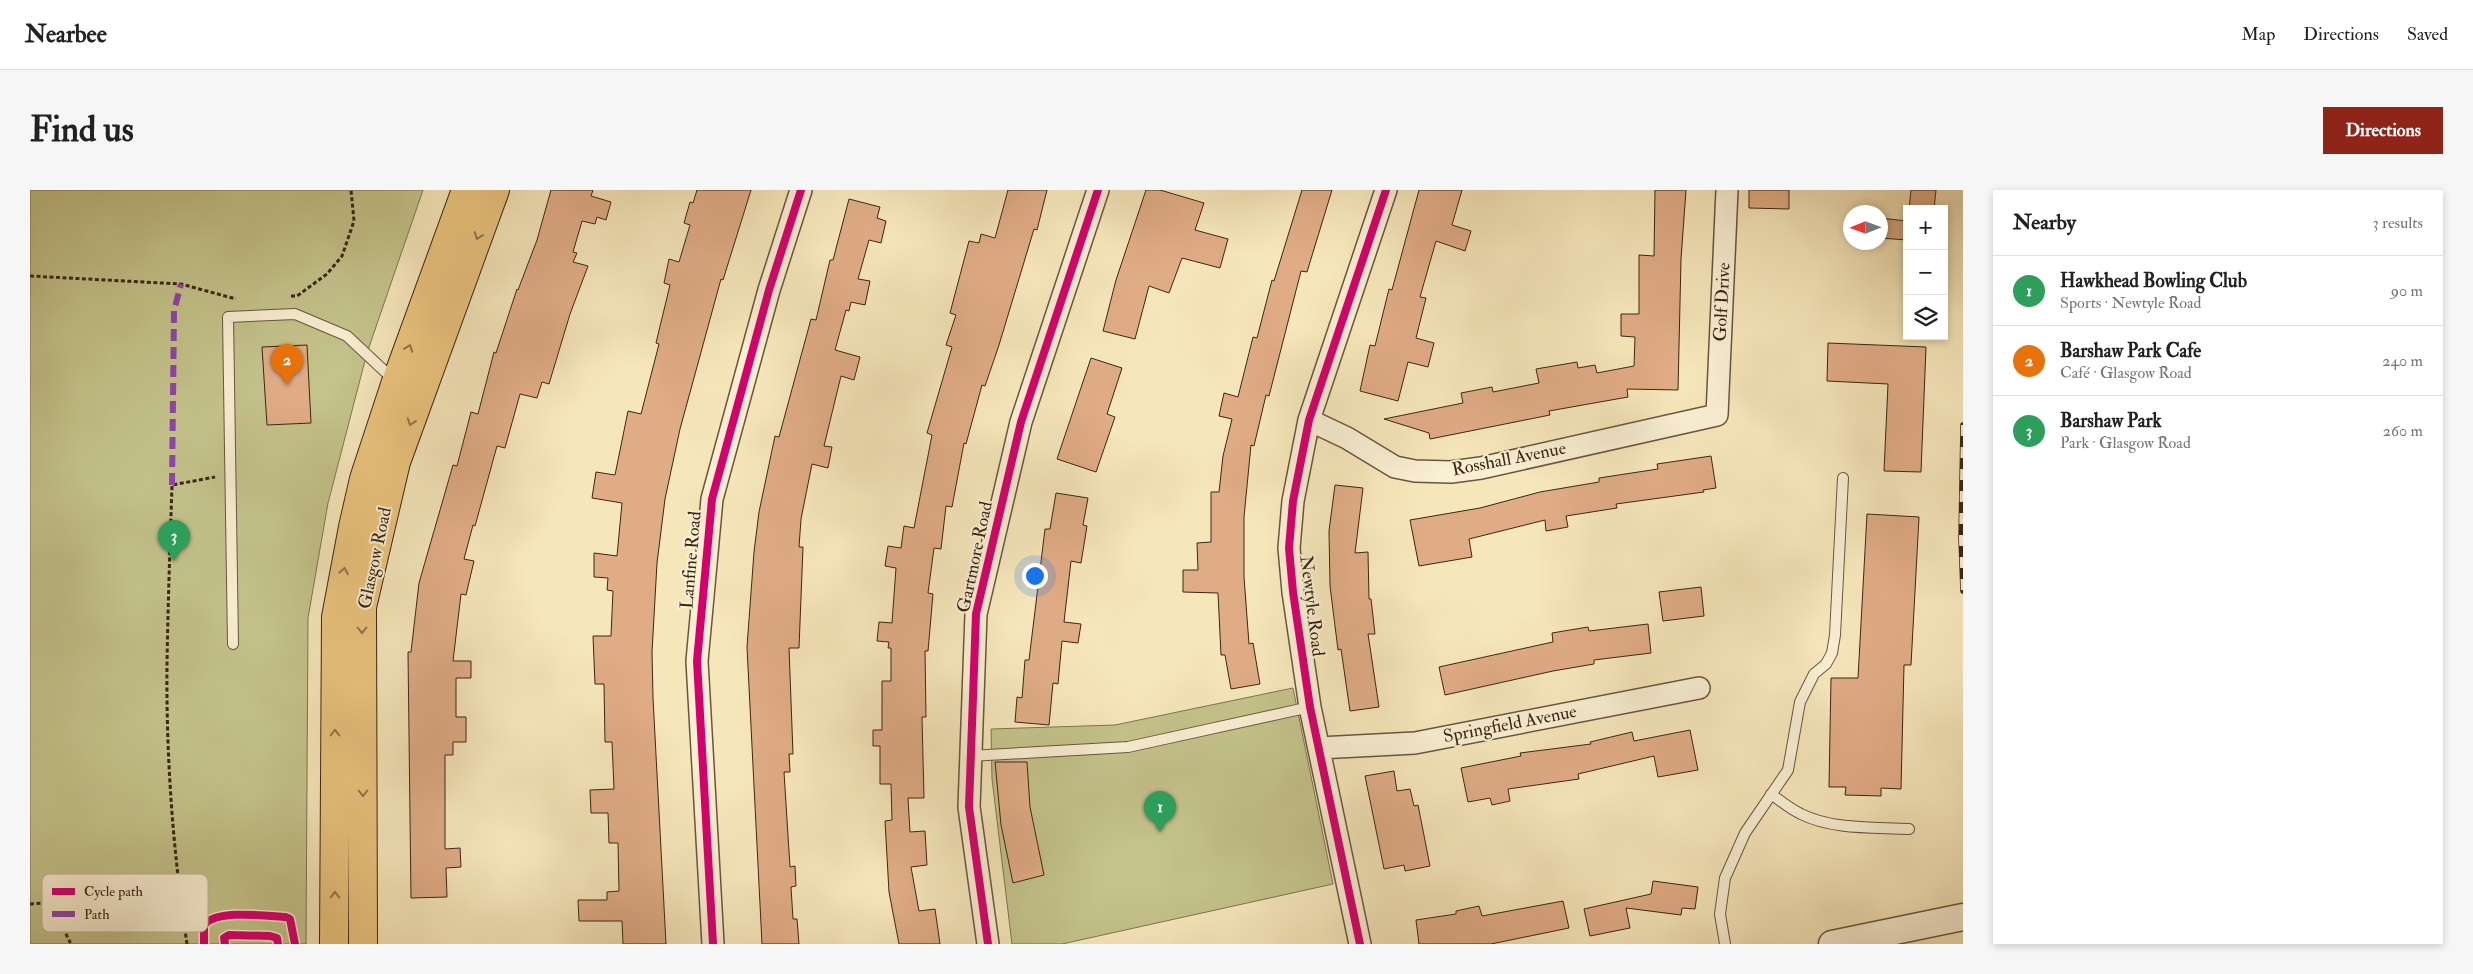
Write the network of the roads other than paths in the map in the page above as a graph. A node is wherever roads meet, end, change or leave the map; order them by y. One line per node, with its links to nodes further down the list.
1 (466, 190): 7 (main road, Glasgow Road, one-way to 1)
2 (495, 190): 7 (main road, Glasgow Road, one-way to 7)
3 (801, 190): 21 (street, Lanfine Road)
4 (1098, 190): 15 (street, Gartmore Road)
5 (1386, 190): 9 (street, Newtyle Road)
6 (1727, 190): 8 (street, Golf Drive)
7 (409, 388): 11 (lane); 19 (main road, Glasgow Road, one-way to 7); 20 (main road, Glasgow Road, one-way to 20)
8 (1717, 415): 9 (street, Rosshall Avenue)
9 (1309, 420): 13 (street, Newtyle Road)
10 (1843, 478): 16 (lane)
11 (233, 644)
12 (1699, 688): 14 (street, Springfield Avenue)
13 (1310, 707): 14 (street, Newtyle Road); 15 (lane)
14 (1319, 748): 23 (street, Newtyle Road)
15 (970, 756): 22 (street, Gartmore Road)
16 (1771, 794): 17 (lane); 24 (lane)
17 (1909, 829)
18 (1963, 917): 25 (street)
19 (334, 944)
20 (363, 944)
21 (713, 944)
22 (988, 944)
23 (1360, 944)
24 (1725, 944)
25 (1832, 944)

